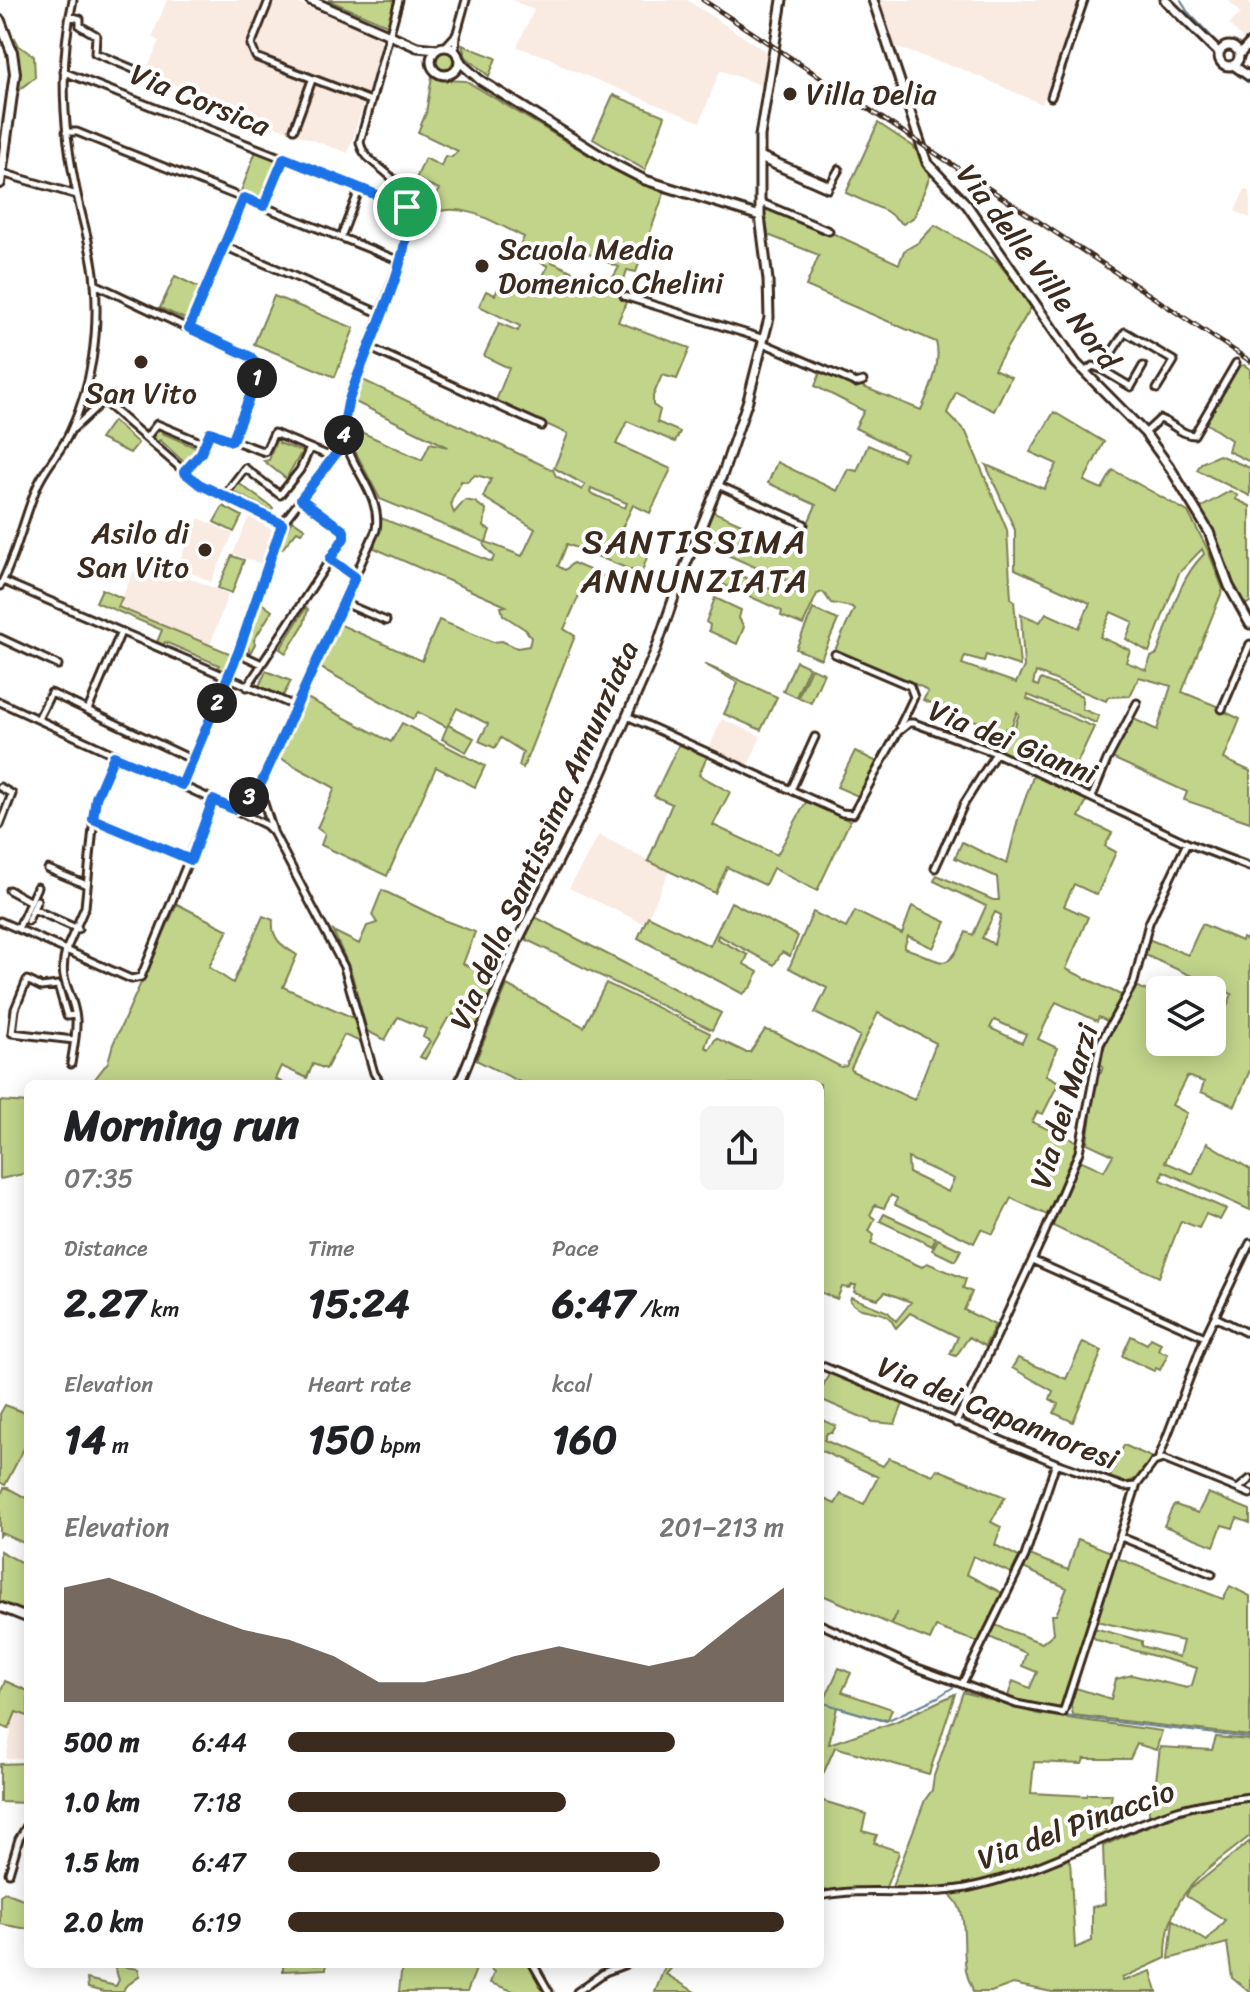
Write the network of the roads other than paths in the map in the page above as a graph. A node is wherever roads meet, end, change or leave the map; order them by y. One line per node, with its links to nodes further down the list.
1 (73, 0): 10 (street)
2 (310, 0): 12 (street)
3 (399, 0): 12 (street)
4 (466, 0): 13 (street)
5 (782, 0): 35 (street, Via della Santissima Annunziata)
6 (873, 0): 61 (street, Via delle Ville Nord)
7 (1084, 0): 30 (street)
8 (1165, 0): 14 (street)
9 (269, 1): 28 (street)
10 (70, 16): 24 (street); 25 (street)
11 (0, 21): 34 (main road)
12 (389, 34): 17 (street); 31 (street)
13 (456, 36): 18 (street); 21 (street)
14 (1212, 43): 16 (street); 19 (street)
15 (1249, 44): 20 (street)
16 (1225, 46): 19 (street); 20 (street)
17 (417, 47): 18 (street); 22 (street)
18 (441, 48): 21 (street); 22 (street)
19 (1219, 53): 23 (street)
20 (1238, 53): 23 (street); 27 (street)
21 (457, 54): 26 (street); 29 (street)
22 (431, 61): 26 (street)
23 (1233, 65): 27 (street)
24 (138, 71)
25 (64, 72): 33 (street); 36 (street, Via Corsica)
26 (449, 74): 29 (street)
27 (1247, 74)
28 (312, 80): 31 (street); 32 (street)
29 (480, 80): 47 (street)
30 (1051, 97)
31 (371, 101): 46 (street)
32 (294, 129)
33 (66, 132): 42 (street); 43 (street)
34 (3, 137): 37 (main road)
35 (759, 156): 38 (street); 41 (street); 44 (street, Via della Santissima Annunziata)
36 (284, 158): 40 (street, Via Corsica); 45 (street)
37 (1, 167): 39 (main road); 42 (street)
38 (839, 169)
39 (0, 183)
40 (360, 188): 46 (street, Via Corsica); 49 (street)
41 (828, 189)
42 (77, 195): 52 (street)
43 (244, 198): 45 (street); 50 (street)
44 (760, 202): 47 (street, Via della Santissima Annunziata); 48 (street)
45 (264, 206): 49 (street)
46 (407, 207): 51 (street)
47 (760, 216): 56 (street, Via della Santissima Annunziata)
48 (829, 231)
49 (341, 237): 51 (street)
50 (224, 246): 54 (street); 55 (street)
51 (400, 261): 54 (street)
52 (95, 284): 55 (street); 63 (street)
53 (624, 296): 56 (street)
54 (381, 314): 57 (street)
55 (189, 328): 70 (street)
56 (763, 341): 62 (street); 76 (street, Via della Santissima Annunziata)
57 (368, 347): 66 (street); 71 (street)
58 (1236, 363): 68 (street)
59 (1143, 366): 60 (street)
60 (1101, 369): 61 (street); 64 (street)
61 (1084, 372): 68 (street, Via delle Ville Nord)
62 (863, 381)
63 (87, 387): 65 (street); 67 (street)
64 (1157, 389)
65 (104, 400): 67 (street); 69 (street)
66 (542, 426)
67 (69, 433): 83 (street)
68 (1145, 433): 86 (street, Via delle Ville Nord)
69 (146, 438): 72 (street); 75 (street)
70 (232, 441): 72 (street); 73 (street)
71 (345, 442): 74 (street); 82 (street)
72 (205, 444): 75 (street)
73 (310, 448): 74 (street); 77 (street)
74 (332, 457): 78 (street)
75 (184, 472): 77 (street)
76 (718, 485): 80 (street); 101 (street, Via della Santissima Annunziata)
77 (223, 497): 79 (street)
78 (301, 499): 79 (street); 81 (street)
79 (282, 524): 90 (street)
80 (804, 524)
81 (330, 559): 82 (street); 92 (street)
82 (355, 577): 84 (street)
83 (2, 584): 87 (street)
84 (344, 603): 85 (street); 98 (street)
85 (386, 621)
86 (1250, 624)
87 (121, 632): 94 (street); 100 (street)
88 (0, 638): 93 (street)
89 (1250, 644): 99 (street)
90 (238, 653): 92 (street); 94 (street)
91 (835, 654): 103 (street)
92 (262, 664): 95 (street)
93 (58, 665)
94 (228, 678): 95 (street); 107 (street)
95 (247, 687): 98 (street)
96 (0, 702): 102 (street)
97 (1137, 703): 112 (street)
98 (297, 707): 110 (street)
99 (1222, 709)
100 (88, 710): 102 (street); 107 (street)
101 (627, 716): 111 (street, Via dei Gianni); 138 (street, Via della Santissima Annunziata)
102 (38, 719): 106 (street)
103 (898, 732): 105 (street, Via dei Gianni); 111 (street, Via dei Gianni)
104 (815, 737): 111 (street)
105 (996, 753): 112 (street, Via dei Gianni); 121 (street)
106 (114, 756): 108 (street); 115 (street)
107 (193, 760): 108 (street)
108 (182, 785): 113 (street)
109 (0, 787): 116 (street)
110 (259, 788): 114 (street); 117 (street)
111 (791, 790)
112 (1092, 797): 118 (street, Via dei Gianni)
113 (213, 800): 114 (street); 119 (street)
114 (233, 809): 117 (street)
115 (93, 819): 119 (street); 123 (street)
116 (0, 825)
117 (273, 832): 137 (street)
118 (1187, 843): 120 (street, Via dei Gianni); 140 (street, Via dei Marzi)
119 (191, 860): 133 (street)
120 (1250, 867)
121 (935, 868)
122 (48, 869): 123 (street)
123 (87, 885): 132 (street)
124 (37, 887): 127 (street)
125 (9, 890): 127 (street)
126 (37, 900): 128 (street)
127 (29, 901): 131 (street)
128 (33, 909): 130 (street); 132 (street)
129 (0, 921): 131 (street)
130 (28, 921)
131 (18, 929): 133 (street)
132 (78, 929): 133 (street)
133 (66, 950): 134 (street)
134 (75, 1015): 135 (street); 135 (street)
135 (74, 1040): 136 (street)
136 (71, 1064)
137 (378, 1080)
138 (461, 1080)
139 (1250, 1243): 141 (street)
140 (1032, 1260): 143 (street); 145 (street, Via dei Marzi)
141 (1215, 1317): 142 (street); 143 (street)
142 (1250, 1332)
143 (1205, 1337): 146 (street)
144 (824, 1367): 145 (street, Via dei Capannoresi)
145 (956, 1423): 147 (street, Via dei Capannoresi)
146 (1158, 1460): 149 (street, Via dei Capannoresi); 150 (street, Via dei Capannoresi)
147 (1056, 1463): 149 (street, Via dei Capannoresi); 157 (street)
148 (1250, 1479): 150 (street)
149 (1136, 1486): 152 (street)
150 (1239, 1488): 151 (street, Via dei Capannoresi)
151 (1250, 1494)
152 (1121, 1537): 153 (street); 157 (street)
153 (1212, 1574)
154 (0, 1607): 155 (street)
155 (24, 1616)
156 (824, 1626): 157 (street)
157 (962, 1684)
158 (1250, 1797): 161 (street, Via del Pinaccio)
159 (24, 1831): 160 (street)
160 (9, 1873)
161 (824, 1895)
162 (535, 1968): 164 (street)
163 (616, 1968): 165 (street)
164 (549, 1992)
165 (577, 1992)

